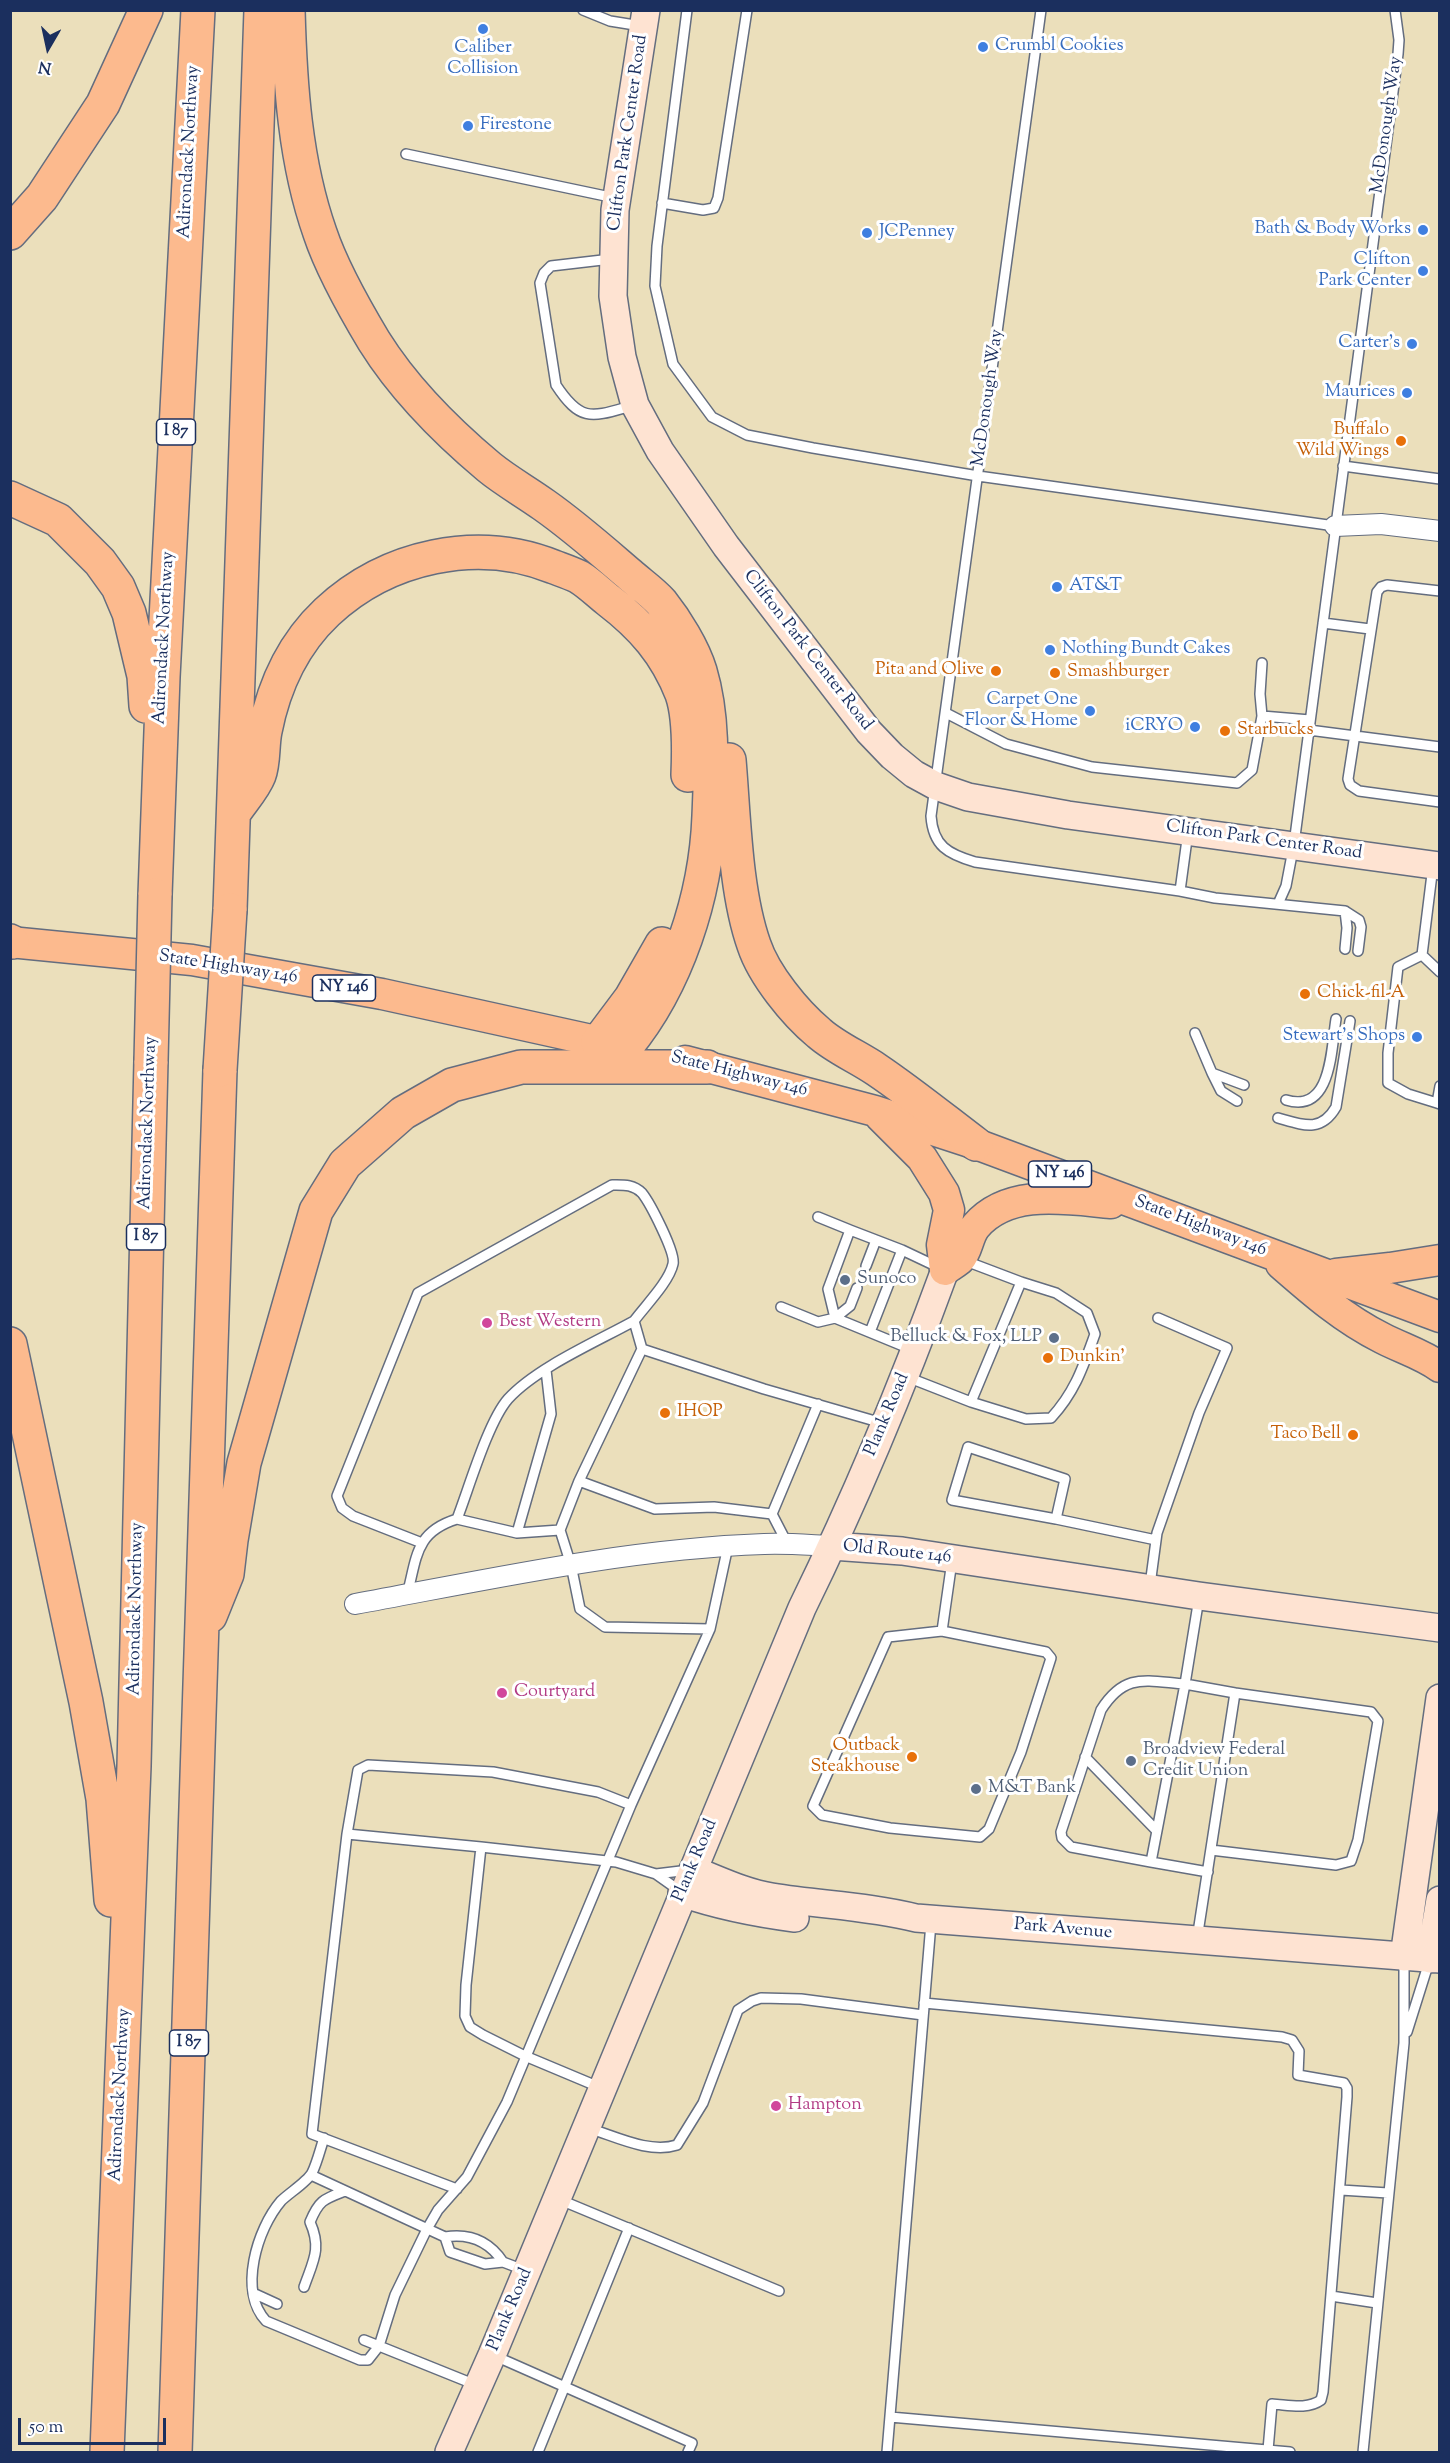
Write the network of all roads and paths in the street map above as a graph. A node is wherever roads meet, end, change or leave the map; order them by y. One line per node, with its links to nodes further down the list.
1 (146, 10): 14 (highway)
2 (198, 10): 38 (highway, Adirondack Northway / I 87)
3 (261, 10): 35 (highway, I 87)
4 (288, 10): 27 (highway)
5 (583, 10): 10 (lane)
6 (687, 10): 13 (lane)
7 (747, 10): 13 (lane)
8 (1041, 10): 18 (lane, McDonough Way)
9 (1395, 10): 17 (lane, McDonough Way)
10 (645, 19): 12 (street, Clifton Park Center Road)
11 (406, 154): 12 (lane)
12 (617, 198): 15 (street, Clifton Park Center Road)
13 (662, 203): 18 (lane)
14 (10, 233)
15 (614, 259): 16 (street, Clifton Park Center Road); 16 (lane)
16 (634, 405): 33 (street, Clifton Park Center Road)
17 (1343, 466): 19 (lane); 21 (lane, McDonough Way)
18 (978, 477): 21 (lane); 28 (lane, McDonough Way)
19 (1440, 479)
20 (10, 498): 38 (highway)
21 (1335, 526): 22 (street); 24 (lane, McDonough Way)
22 (1440, 531)
23 (1440, 591): 25 (lane)
24 (1323, 623): 25 (lane); 30 (lane, McDonough Way)
25 (1370, 629): 31 (lane)
26 (1263, 663): 29 (lane)
27 (699, 669): 51 (highway); 61 (highway)
28 (946, 713): 29 (lane); 33 (lane, McDonough Way)
29 (1262, 716): 30 (lane)
30 (1309, 725): 31 (lane); 37 (lane, McDonough Way)
31 (1353, 735): 32 (lane); 34 (lane)
32 (1440, 747)
33 (936, 786): 36 (street, Clifton Park Center Road); 40 (lane, McDonough Way)
34 (1440, 802)
35 (234, 813): 51 (highway); 109 (highway, I 87, bridge)
36 (1188, 831): 37 (street, Clifton Park Center Road); 40 (lane)
37 (1294, 844): 39 (street, Clifton Park Center Road); 41 (lane, McDonough Way)
38 (156, 854): 131 (highway, Adirondack Northway / I 87, bridge)
39 (1437, 865): 46 (lane)
40 (1179, 891): 41 (lane)
41 (1278, 904): 42 (lane)
42 (1345, 911): 44 (lane); 45 (lane)
43 (11, 942): 51 (main road, State Highway 146 / NY 146)
44 (1345, 949)
45 (1358, 951)
46 (1422, 955): 47 (lane); 58 (lane)
47 (1440, 972)
48 (1336, 1019): 56 (lane)
49 (1350, 1021): 60 (lane)
50 (1195, 1033): 53 (lane)
51 (612, 1044): 52 (main road, State Highway 146 / NY 146)
52 (707, 1067): 59 (main road, State Highway 146 / NY 146); 109 (highway)
53 (1212, 1073): 54 (lane); 57 (lane)
54 (1244, 1085)
55 (1440, 1086): 58 (lane)
56 (1286, 1100)
57 (1237, 1101)
58 (1438, 1104)
59 (874, 1111): 61 (main road, State Highway 146 / NY 146); 69 (main road)
60 (1278, 1118)
61 (976, 1144): 62 (main road, State Highway 146 / NY 146)
62 (1144, 1206): 67 (main road, State Highway 146 / NY 146); 69 (main road)
63 (818, 1217): 64 (lane)
64 (850, 1230): 65 (lane); 76 (lane)
65 (876, 1240): 66 (lane); 70 (lane)
66 (902, 1250): 69 (lane); 79 (lane)
67 (1270, 1254): 71 (main road, State Highway 146 / NY 146); 83 (main road)
68 (1440, 1260): 71 (main road)
69 (952, 1264): 72 (lane); 82 (street, Plank Road)
70 (866, 1266)
71 (1329, 1275): 75 (main road, State Highway 146 / NY 146)
72 (1021, 1282): 86 (lane); 86 (lane)
73 (857, 1288): 76 (lane)
74 (781, 1307): 76 (lane)
75 (1440, 1317)
76 (835, 1318): 79 (lane)
77 (1158, 1318): 95 (lane)
78 (634, 1322): 81 (lane); 84 (lane); 96 (lane)
79 (870, 1332): 82 (lane)
80 (10, 1344): 131 (highway)
81 (642, 1349): 87 (lane); 89 (lane)
82 (915, 1350): 85 (street, Plank Road)
83 (1440, 1367)
84 (546, 1370): 91 (lane); 94 (lane)
85 (905, 1376): 86 (lane); 88 (street, Plank Road)
86 (971, 1401)
87 (818, 1404): 88 (lane); 90 (lane)
88 (885, 1423): 99 (street, Plank Road)
89 (579, 1480): 90 (lane); 93 (lane)
90 (772, 1514): 97 (lane)
91 (458, 1519): 94 (lane); 96 (lane)
92 (1056, 1519): 92 (lane); 95 (lane)
93 (560, 1530): 94 (lane); 101 (lane)
94 (516, 1533)
95 (1156, 1540): 102 (lane)
96 (422, 1543): 103 (lane)
97 (787, 1544): 98 (street, Old Route 146); 99 (street, Old Route 146)
98 (728, 1546): 101 (street, Old Route 146); 107 (lane)
99 (832, 1546): 100 (street, Old Route 146); 123 (street, Plank Road)
100 (953, 1558): 102 (street, Old Route 146); 108 (lane)
101 (571, 1565): 103 (street, Old Route 146); 107 (lane)
102 (1150, 1588): 104 (street, Old Route 146)
103 (407, 1595): 105 (street, Old Route 146)
104 (1199, 1596): 106 (street, Old Route 146); 110 (lane)
105 (355, 1604)
106 (1440, 1628)
107 (710, 1629): 114 (lane)
108 (942, 1631): 108 (lane)
109 (202, 1634): 160 (highway, I 87)
110 (1185, 1684): 111 (lane); 113 (lane); 115 (lane)
111 (1235, 1693): 118 (lane); 118 (lane)
112 (1440, 1698): 127 (street)
113 (1085, 1756): 115 (lane); 120 (lane)
114 (632, 1805): 116 (lane); 119 (lane)
115 (1157, 1831): 120 (lane)
116 (347, 1834): 117 (lane); 135 (lane)
117 (480, 1847): 119 (lane); 132 (lane)
118 (1211, 1850): 121 (lane)
119 (610, 1861): 122 (lane); 132 (lane)
120 (1151, 1862): 121 (lane)
121 (1208, 1872): 126 (lane)
122 (656, 1874): 123 (lane); 123 (lane)
123 (688, 1881): 125 (street, Park Avenue); 133 (street, Plank Road)
124 (1440, 1899): 127 (street)
125 (923, 1919): 126 (street, Park Avenue); 128 (lane)
126 (1197, 1941): 127 (street, Park Avenue)
127 (1425, 1958): 130 (lane); 130 (lane)
128 (924, 2003): 129 (lane); 138 (lane)
129 (923, 2015): 134 (lane); 157 (lane)
130 (1404, 2043): 140 (lane)
131 (124, 2047): 159 (highway, Adirondack Northway / I 87)
132 (525, 2056): 133 (lane); 137 (lane)
133 (602, 2088): 134 (street, Plank Road)
134 (585, 2127): 141 (street, Plank Road)
135 (324, 2138): 136 (lane); 137 (lane)
136 (311, 2175): 139 (lane); 148 (lane)
137 (457, 2189): 143 (lane)
138 (1341, 2190): 140 (lane); 149 (lane)
139 (345, 2191): 143 (lane); 146 (lane)
140 (1388, 2193): 150 (lane)
141 (556, 2198): 142 (lane); 145 (street, Plank Road)
142 (629, 2228): 147 (lane); 155 (lane)
143 (427, 2229): 144 (lane); 153 (lane)
144 (445, 2237): 145 (lane); 145 (lane)
145 (515, 2266): 154 (street, Plank Road)
146 (304, 2287)
147 (779, 2291)
148 (253, 2293): 151 (lane); 153 (lane)
149 (1331, 2296): 150 (lane); 158 (lane)
150 (1377, 2303): 166 (lane)
151 (277, 2304)
152 (364, 2340): 153 (lane)
153 (379, 2346): 156 (lane)
154 (492, 2355): 155 (lane); 156 (street, Plank Road)
155 (565, 2385): 162 (lane); 163 (lane)
156 (477, 2386): 161 (street, Plank Road)
157 (890, 2417): 158 (lane); 164 (lane)
158 (1268, 2450): 165 (lane)
159 (107, 2452)
160 (175, 2452)
161 (449, 2452)
162 (538, 2452)
163 (688, 2452)
164 (887, 2452)
165 (1290, 2452)
166 (1363, 2452)

